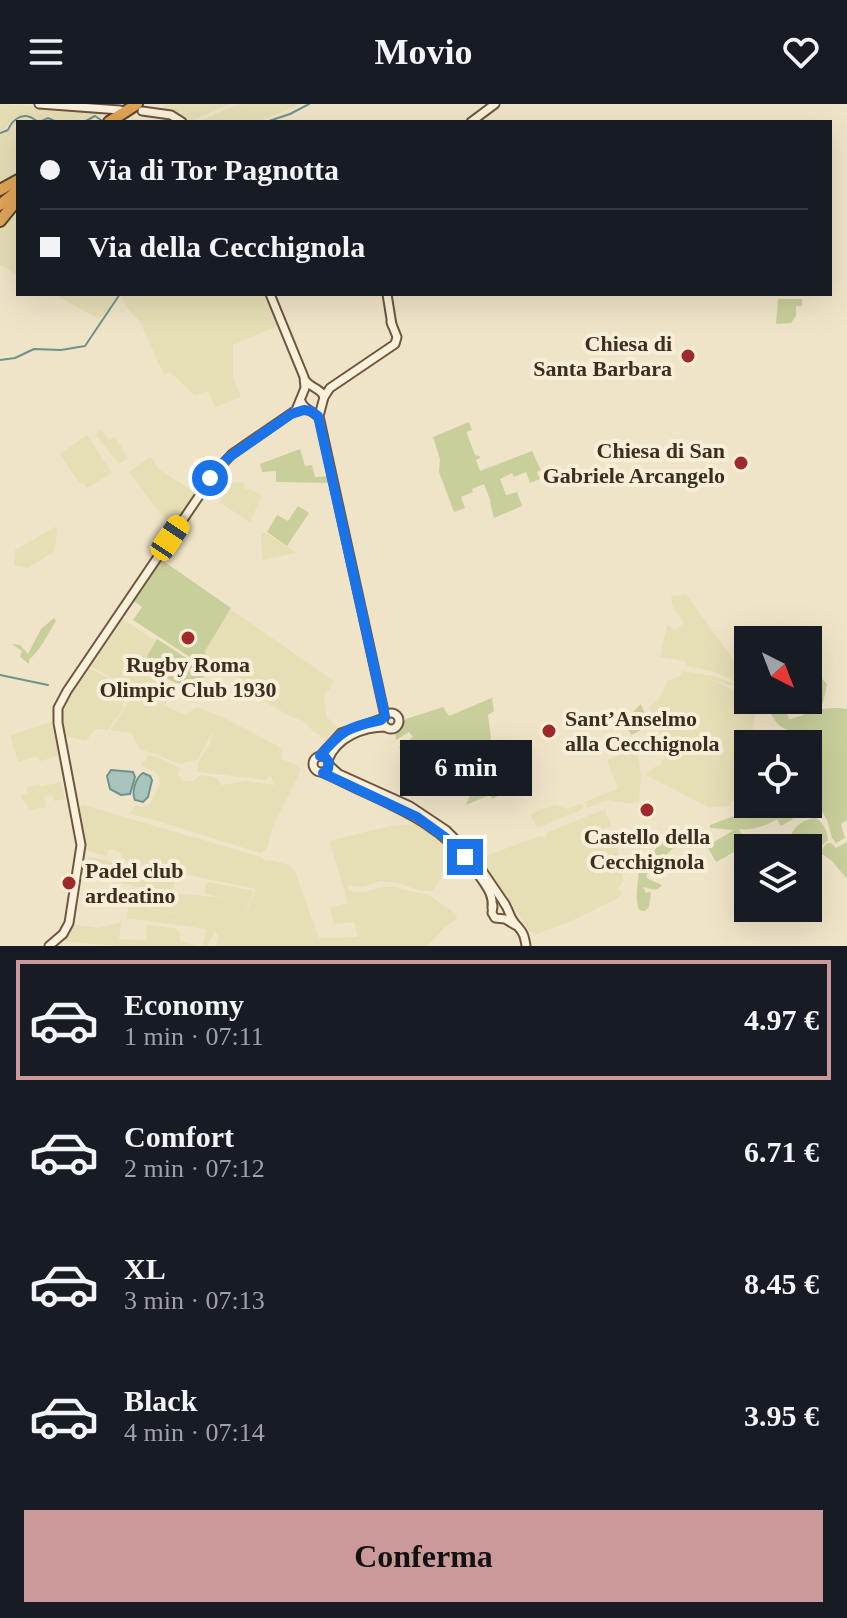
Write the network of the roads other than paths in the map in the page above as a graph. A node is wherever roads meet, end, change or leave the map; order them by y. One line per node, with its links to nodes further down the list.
1 (39, 104): 4 (street)
2 (495, 104): 8 (street)
3 (142, 106): 5 (highway); 6 (highway); 7 (street)
4 (120, 110)
5 (113, 120)
6 (122, 120)
7 (179, 120)
8 (474, 120)
9 (16, 187): 11 (highway)
10 (16, 201): 12 (highway)
11 (0, 202)
12 (0, 221)
13 (271, 296): 15 (street)
14 (387, 296): 17 (street)
15 (304, 377): 16 (street); 18 (street)
16 (316, 388): 17 (street); 18 (street); 19 (street)
17 (330, 388): 19 (street)
18 (302, 396): 21 (street); 22 (street)
19 (324, 397): 20 (street)
20 (321, 407): 21 (street); 23 (street)
21 (310, 410): 22 (street); 23 (street)
22 (291, 414): 32 (street)
23 (319, 418): 24 (street)
24 (365, 728): 25 (street); 26 (street)
25 (320, 756): 26 (street); 27 (street)
26 (329, 763): 27 (street); 29 (street)
27 (323, 773): 28 (street)
28 (492, 908): 29 (street); 30 (street)
29 (507, 908): 30 (street); 31 (street)
30 (503, 919): 31 (street)
31 (515, 925): 33 (street)
32 (49, 946)
33 (526, 946)

